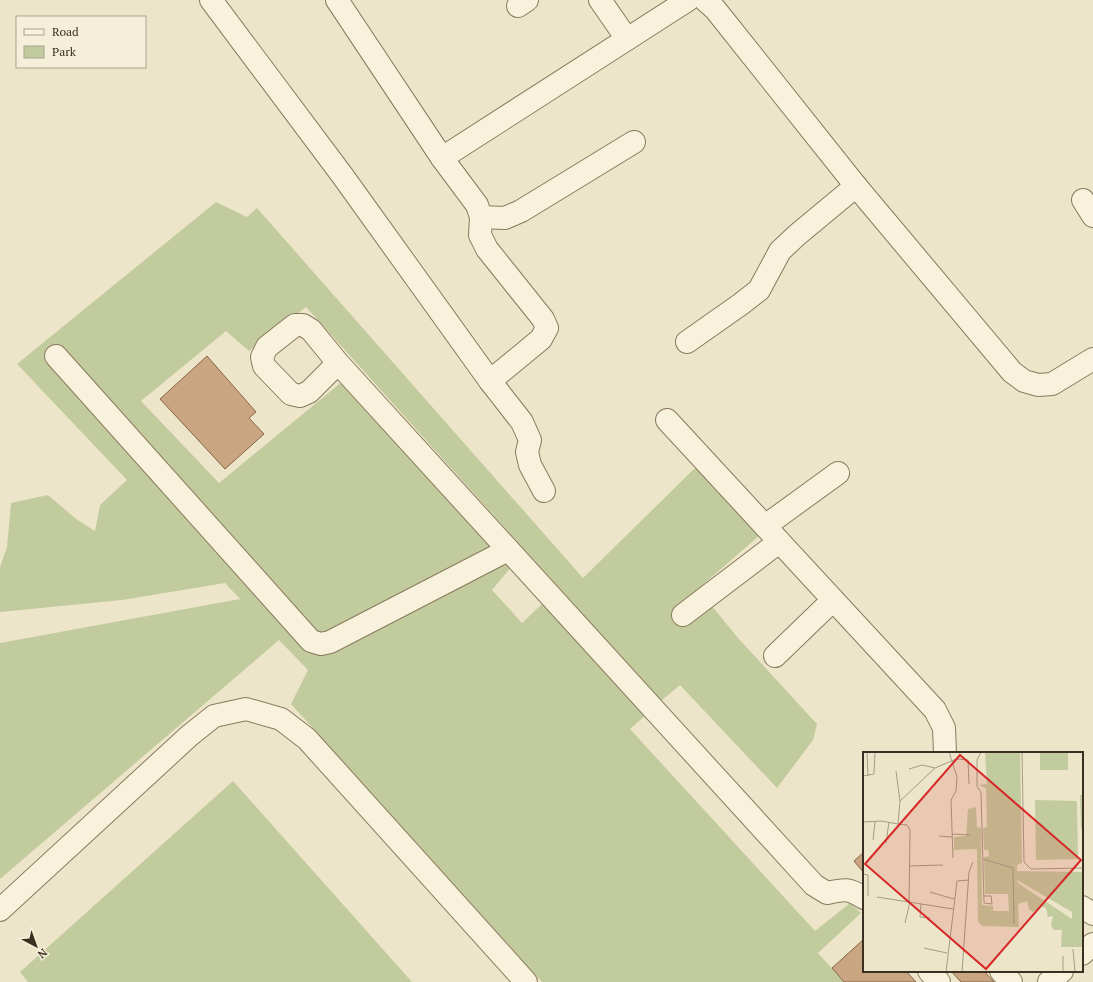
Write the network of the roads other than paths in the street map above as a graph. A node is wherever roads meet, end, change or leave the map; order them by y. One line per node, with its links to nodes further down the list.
1 (211, 0): 15 (street)
2 (338, 0): 8 (street)
3 (600, 0): 6 (street)
4 (688, 0): 6 (street)
5 (705, 0): 9 (street)
6 (627, 39): 8 (street)
7 (634, 142): 10 (street)
8 (442, 158): 10 (street)
9 (856, 186): 11 (street); 13 (street)
10 (481, 218): 15 (street)
11 (687, 342)
12 (56, 356): 20 (street)
13 (1093, 359)
14 (338, 363): 20 (street)
15 (490, 381): 18 (street)
16 (667, 420): 19 (street)
17 (838, 473): 19 (street)
18 (544, 491)
19 (772, 534): 21 (street); 22 (street)
20 (508, 550): 25 (street)
21 (833, 600): 23 (street); 24 (street)
22 (683, 615)
23 (775, 656)
24 (945, 752)
25 (863, 897)
26 (1083, 908): 28 (street)
27 (0, 910): 34 (street)
28 (1093, 914)
29 (1093, 944): 30 (street)
30 (1083, 953)
31 (930, 972): 35 (street)
32 (1003, 972): 36 (street)
33 (1061, 972): 37 (street)
34 (526, 982)
35 (939, 982)
36 (1011, 982)
37 (1049, 982)

